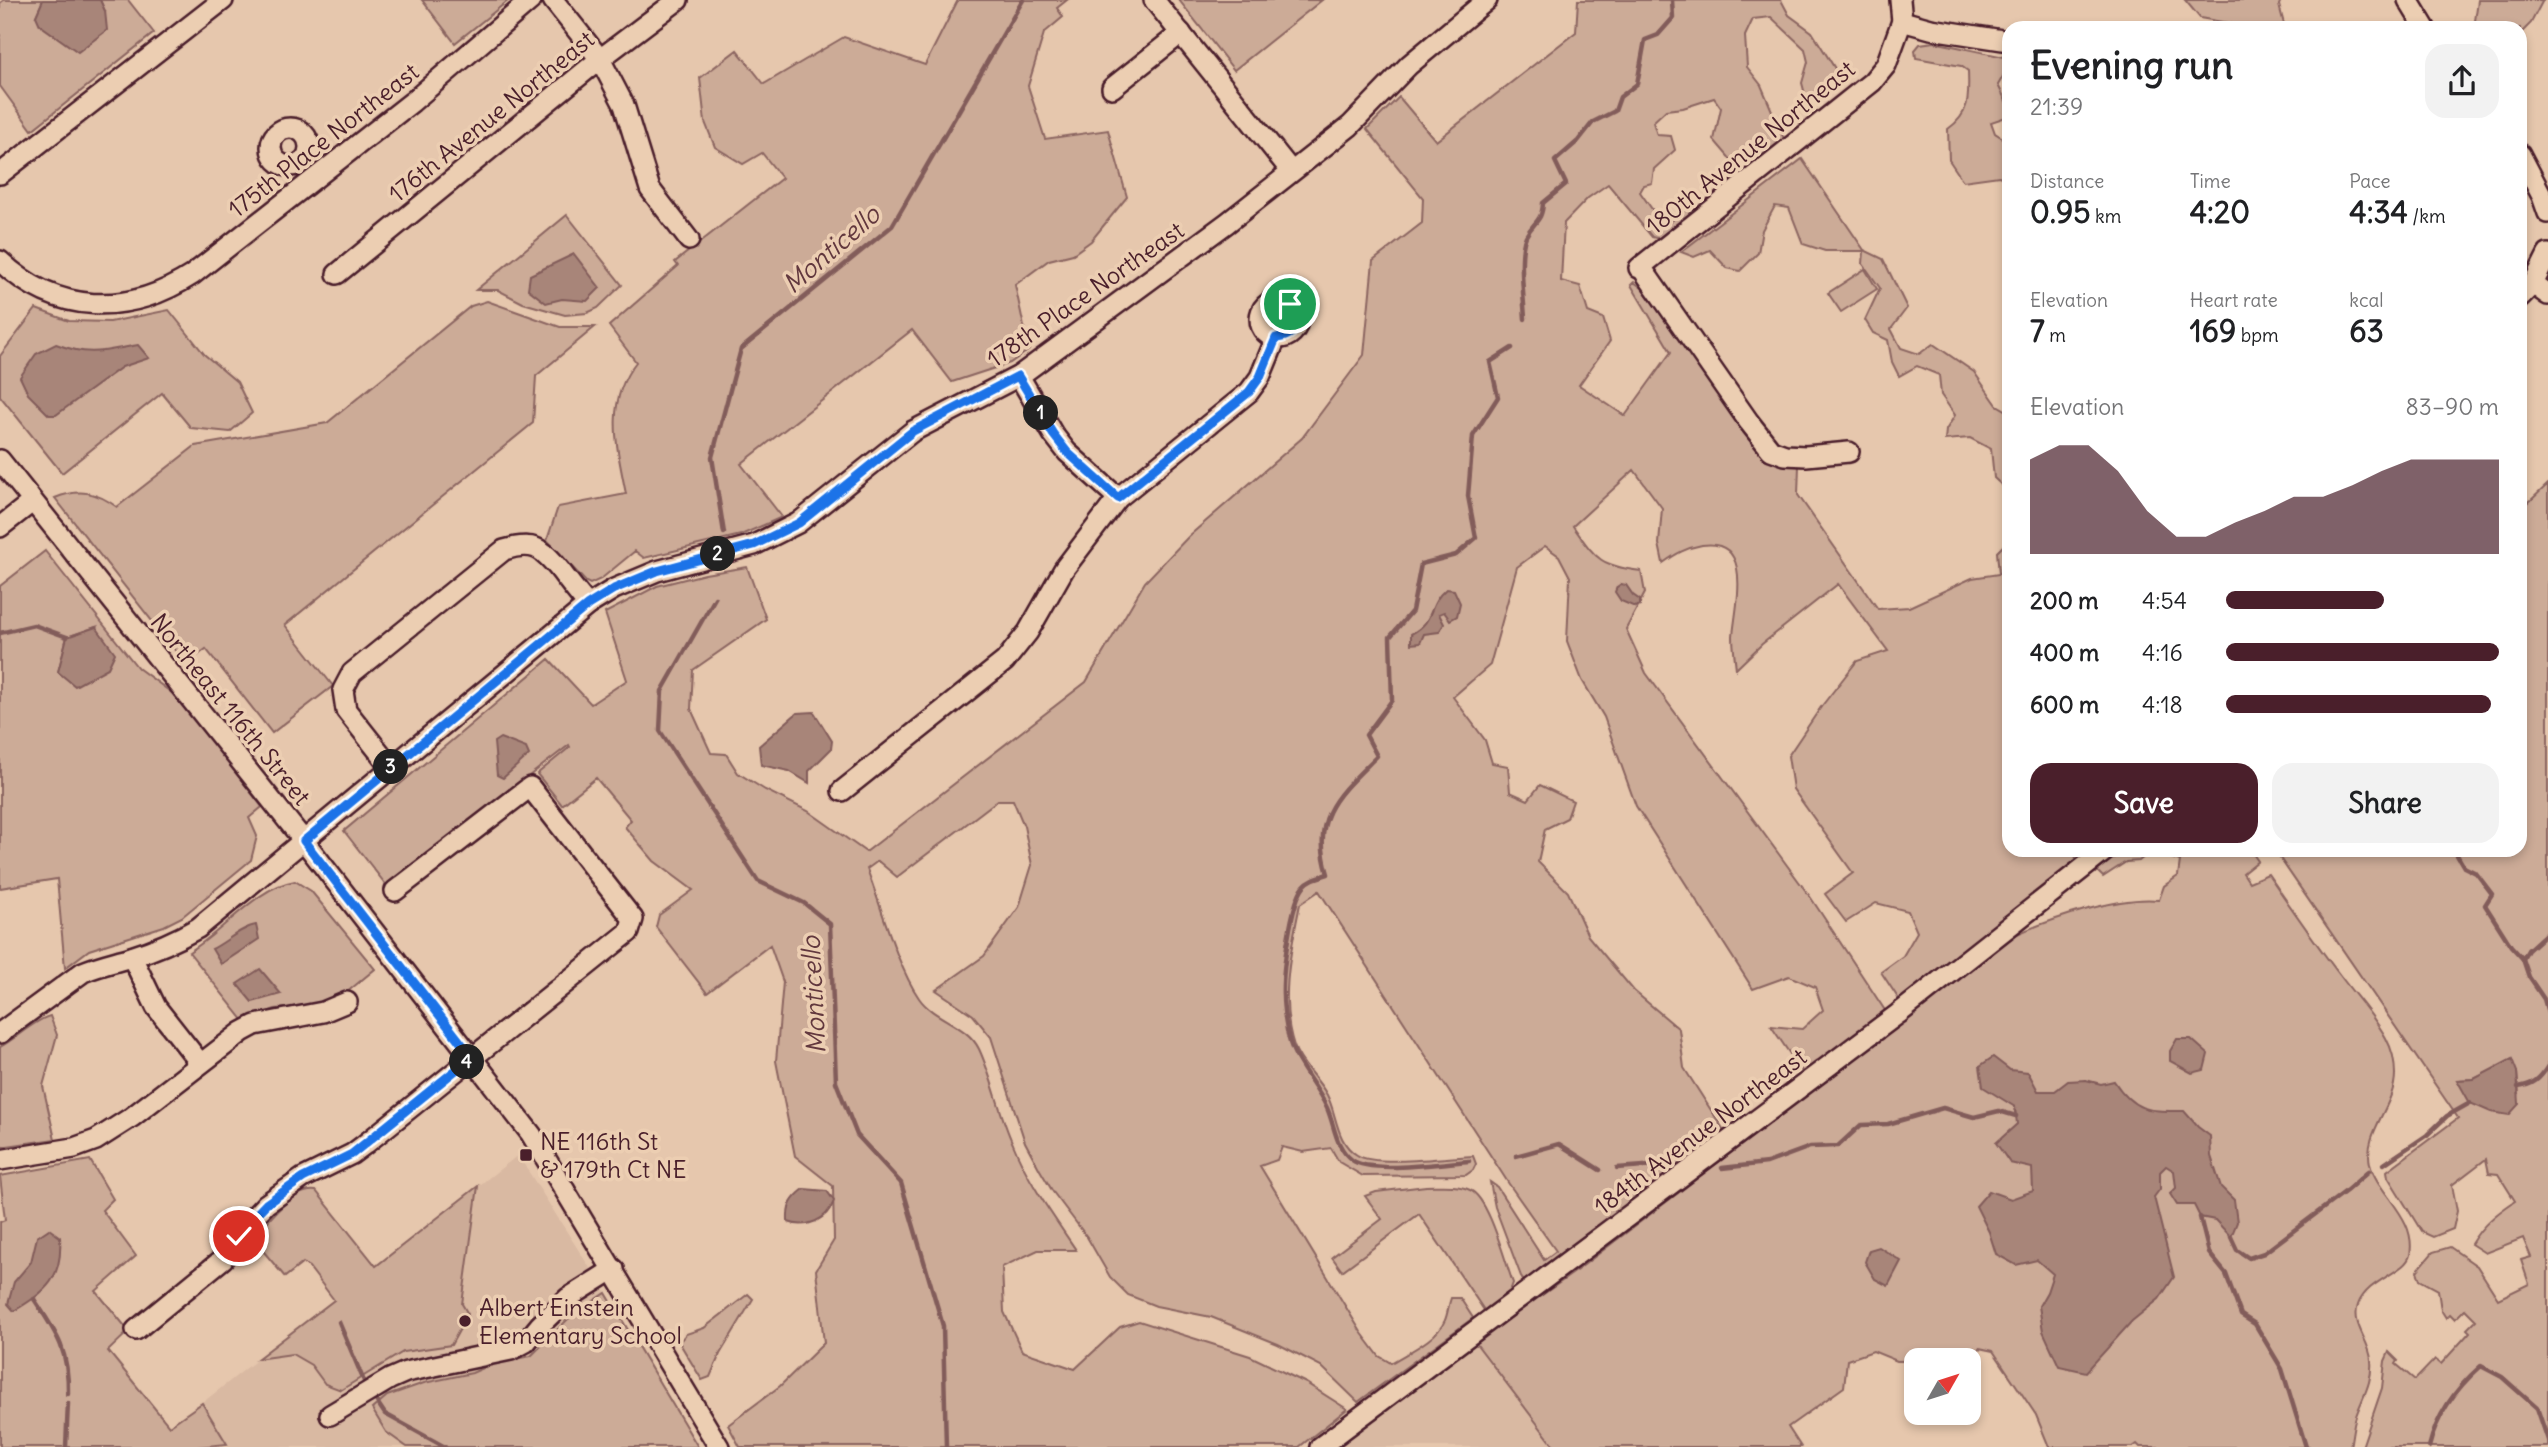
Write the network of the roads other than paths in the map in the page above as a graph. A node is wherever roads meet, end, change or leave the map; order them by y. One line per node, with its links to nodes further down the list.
1 (531, 0): 19 (street, 175th Place Northeast)
2 (553, 0): 13 (street)
3 (678, 0): 13 (street, 176th Avenue Northeast)
4 (1154, 0): 11 (street)
5 (1487, 0): 17 (street, 178th Place Northeast)
6 (1900, 0): 10 (street)
7 (2409, 0): 9 (street)
8 (214, 3): 18 (street)
9 (2421, 21)
10 (1902, 22): 12 (street); 28 (street, 180th Avenue Northeast)
11 (1181, 33): 14 (street); 17 (street)
12 (2002, 40)
13 (600, 59): 21 (street); 24 (street, 176th Avenue Northeast)
14 (1112, 88)
15 (300, 162): 19 (street)
16 (2527, 167): 20 (street)
17 (1291, 171): 27 (street, 178th Place Northeast)
18 (0, 174)
19 (313, 180): 23 (street, 175th Place Northeast)
20 (2548, 213)
21 (689, 240)
22 (2548, 254): 25 (street)
23 (0, 261)
24 (337, 274)
25 (2534, 292)
26 (1276, 338): 30 (street)
27 (1018, 376): 30 (street); 33 (street, 178th Place Northeast)
28 (1849, 452)
29 (0, 460): 31 (street, Northeast 116th Street)
30 (1118, 498): 35 (street)
31 (32, 502): 32 (street); 36 (street, Northeast 116th Street)
32 (0, 527)
33 (588, 605): 34 (street, 178th Place Northeast); 34 (street)
34 (391, 767): 36 (street, 178th Place Northeast)
35 (842, 791)
36 (304, 841): 39 (street, 178th Place Northeast); 42 (street, Northeast 116th Street)
37 (2097, 857): 49 (street, 184th Avenue Northeast)
38 (396, 891): 42 (street)
39 (132, 957): 41 (street, 178th Place Northeast); 43 (street)
40 (347, 1002): 43 (street)
41 (0, 1033)
42 (472, 1057): 45 (street, Northeast 116th Street); 46 (street)
43 (200, 1063): 44 (street)
44 (0, 1160)
45 (614, 1269): 47 (street); 48 (street, Northeast 116th Street)
46 (136, 1330)
47 (330, 1415)
48 (719, 1447)
49 (1321, 1447)

